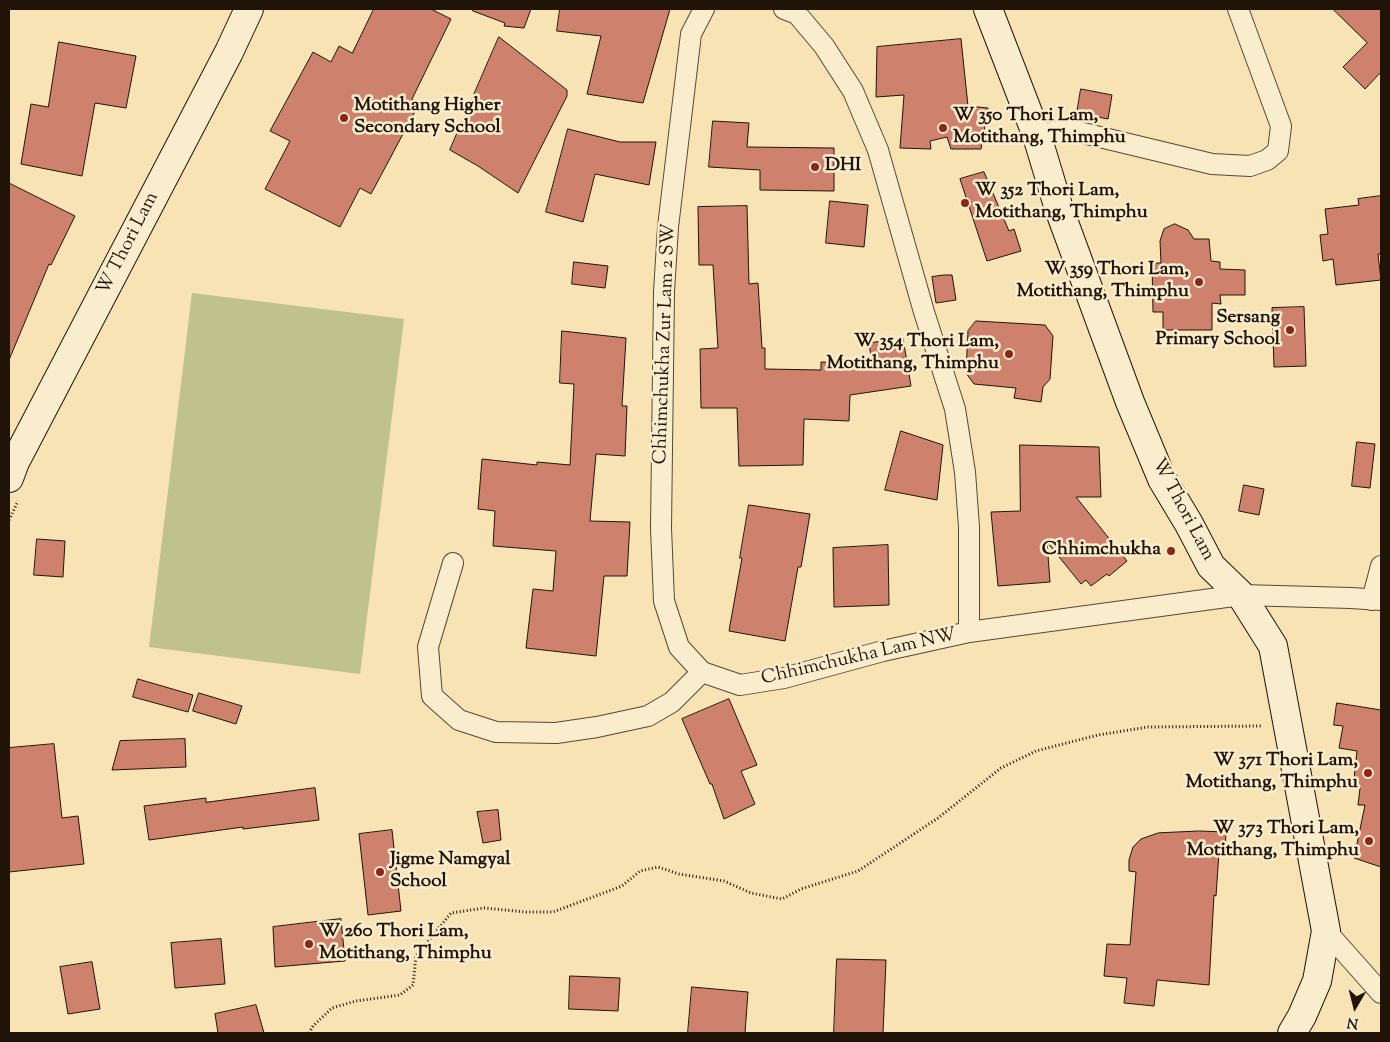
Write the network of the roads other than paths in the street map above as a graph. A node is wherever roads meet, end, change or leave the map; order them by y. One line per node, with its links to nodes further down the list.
1 (249, 9): 7 (main road, W Thori Lam)
2 (704, 9): 13 (street, Chhimchukha Zur Lam 2 SW)
3 (784, 9): 12 (street)
4 (988, 9): 6 (main road, W Thori Lam)
5 (1238, 9): 6 (street)
6 (1037, 136): 10 (main road, W Thori Lam)
7 (11, 467)
8 (453, 563): 13 (street)
9 (1381, 566): 11 (street)
10 (1241, 595): 11 (street, Chhimchukha Lam NW); 12 (street, Chhimchukha Lam NW); 14 (main road, W Thori Lam)
11 (1377, 600)
12 (969, 632): 13 (street, Chhimchukha Lam NW)
13 (702, 672)
14 (1326, 931): 15 (street); 16 (main road)
15 (1381, 994)
16 (1292, 1033)

